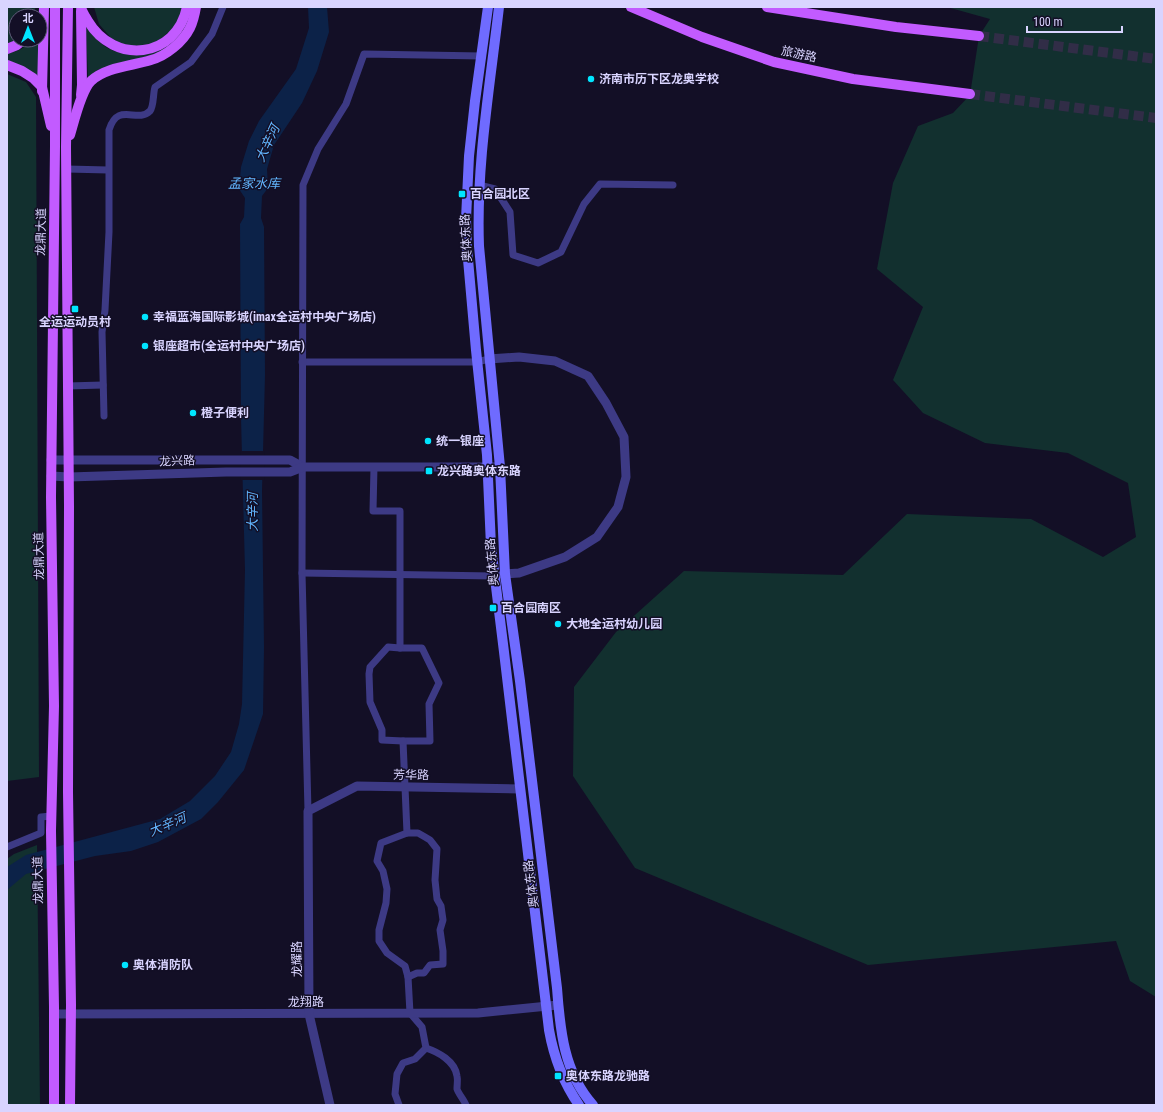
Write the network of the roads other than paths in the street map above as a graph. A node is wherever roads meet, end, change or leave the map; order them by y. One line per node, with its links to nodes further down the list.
1 (43, 7): 15 (main road)
2 (55, 7): 18 (main road, 龙鼎大道)
3 (68, 7): 19 (main road)
4 (188, 7): 11 (main road)
5 (196, 7): 17 (main road)
6 (224, 7): 21 (street)
7 (488, 7): 13 (main road)
8 (499, 7): 22 (main road, 奥体东路)
9 (631, 7): 16 (main road, 旅游路)
10 (769, 7): 12 (main road)
11 (81, 8): 17 (main road)
12 (979, 36)
13 (482, 56): 25 (street); 26 (main road)
14 (7, 65): 15 (main road)
15 (42, 92): 18 (main road)
16 (970, 94)
17 (80, 101): 19 (main road)
18 (55, 146): 30 (main road, 龙鼎大道)
19 (66, 147): 20 (main road)
20 (67, 169): 21 (street); 28 (main road)
21 (108, 170): 27 (street)
22 (479, 184): 23 (street); 24 (main road, 奥体东路)
23 (673, 185)
24 (489, 359): 26 (street); 35 (main road, 奥体东路); 39 (street)
25 (302, 362): 26 (street); 32 (street)
26 (477, 362): 34 (main road)
27 (103, 385): 28 (street); 29 (street)
28 (68, 386): 31 (main road)
29 (104, 416)
30 (51, 460): 31 (street, 龙兴路); 36 (main road, 龙鼎大道)
31 (68, 460): 32 (street, 龙兴路); 37 (main road)
32 (303, 467): 33 (street, 龙兴路); 37 (street, 龙兴路); 38 (street)
33 (374, 467): 34 (street, 龙兴路); 41 (street)
34 (486, 467): 35 (street, 龙兴路); 40 (main road)
35 (500, 468): 39 (main road, 奥体东路)
36 (51, 476): 37 (street, 龙兴路); 46 (main road, 龙鼎大道)
37 (69, 477): 54 (main road)
38 (302, 573): 40 (street); 45 (street)
39 (505, 574): 40 (street); 50 (main road, 奥体东路)
40 (494, 576): 44 (main road)
41 (400, 648): 42 (street); 42 (street)
42 (403, 741): 43 (street)
43 (404, 787): 44 (street, 芳华路); 45 (street, 芳华路); 47 (street)
44 (520, 789): 51 (main road)
45 (308, 811): 55 (street, 龙耀路)
46 (51, 816): 48 (street); 53 (main road, 龙鼎大道)
47 (407, 833): 49 (street); 49 (street)
48 (7, 847)
49 (408, 978): 52 (street)
50 (558, 1005): 51 (street, 龙翔路); 63 (main road, 奥体东路)
51 (545, 1006): 52 (street, 龙翔路); 62 (main road)
52 (410, 1013): 55 (street, 龙翔路); 56 (street)
53 (54, 1014): 54 (street, 龙翔路); 57 (main road, 龙鼎大道)
54 (71, 1014): 55 (street, 龙翔路); 58 (main road)
55 (309, 1014): 59 (street, 龙耀路)
56 (426, 1048): 60 (street); 61 (street)
57 (54, 1105)
58 (70, 1105)
59 (330, 1105)
60 (399, 1105)
61 (466, 1105)
62 (579, 1105)
63 (593, 1105)

